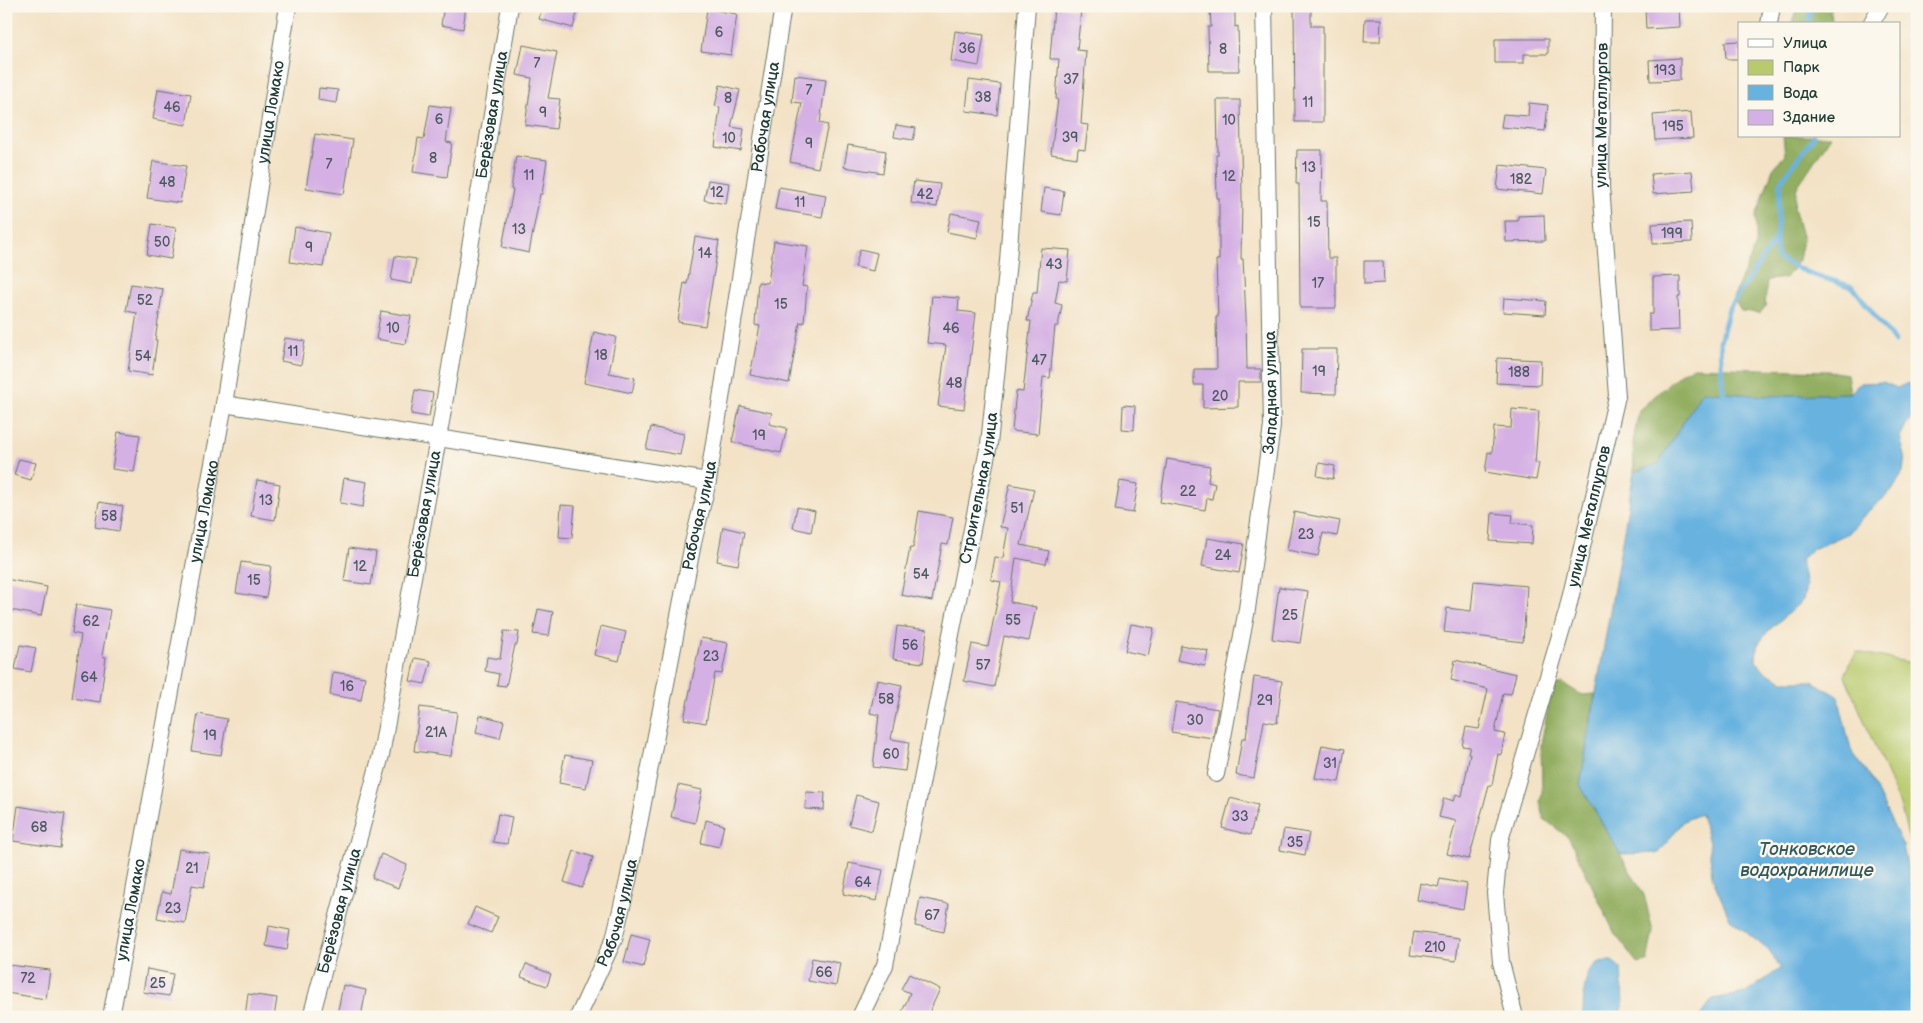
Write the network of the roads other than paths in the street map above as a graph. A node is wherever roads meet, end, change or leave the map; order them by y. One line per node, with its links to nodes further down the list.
1 (288, 6): 11 (street, улица Ломако)
2 (510, 6): 12 (street, Берёзовая улица)
3 (783, 6): 13 (street, Рабочая улица)
4 (1027, 6): 18 (street, Строительная улица)
5 (1264, 6): 14 (street, Западная улица)
6 (1603, 6): 19 (street, улица Металлургов)
7 (1772, 6): 9 (street)
8 (1881, 6): 10 (street)
9 (1769, 22)
10 (1871, 22)
11 (224, 404): 12 (street); 15 (street, улица Ломако)
12 (438, 439): 13 (street); 16 (street, Берёзовая улица)
13 (708, 481): 17 (street, Рабочая улица)
14 (1216, 774)
15 (111, 1017)
16 (311, 1017)
17 (578, 1017)
18 (860, 1017)
19 (1516, 1017)

